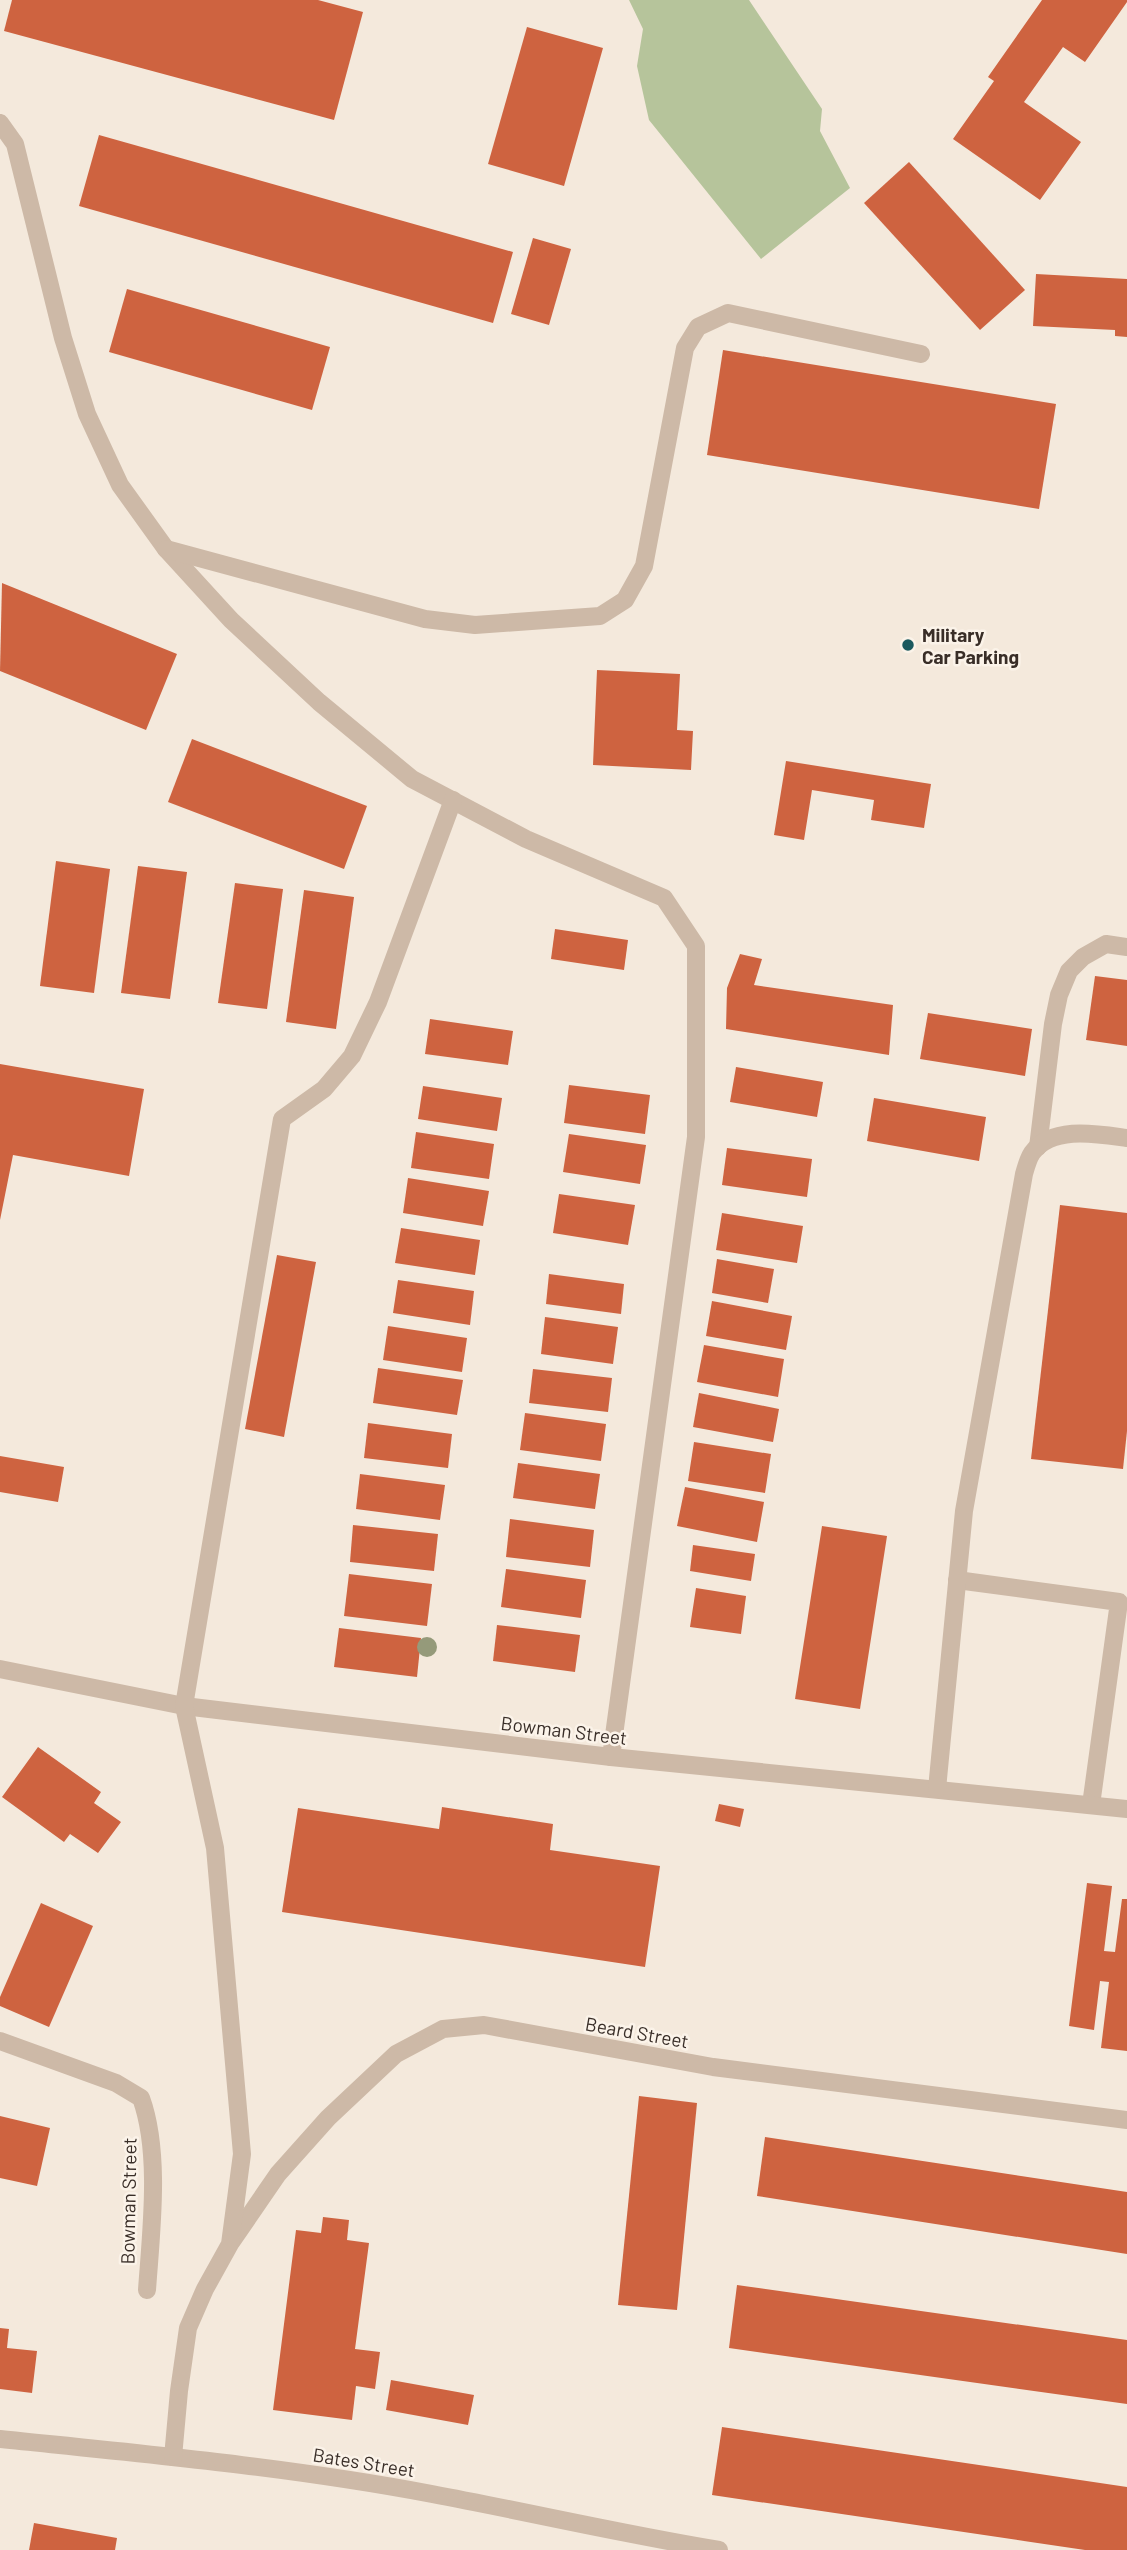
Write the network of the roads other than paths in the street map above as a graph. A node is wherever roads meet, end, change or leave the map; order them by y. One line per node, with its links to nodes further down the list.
1 (0, 123): 3 (lane)
2 (921, 354): 3 (lane)
3 (166, 549): 4 (lane)
4 (453, 800): 10 (lane); 11 (lane)
5 (1127, 947): 7 (lane)
6 (1127, 1138): 7 (lane)
7 (1038, 1147): 8 (lane)
8 (957, 1580): 12 (lane); 13 (lane)
9 (0, 1669): 10 (lane, Bowman Street)
10 (184, 1706): 11 (lane, Bowman Street); 17 (lane)
11 (611, 1757): 12 (lane, Bowman Street)
12 (937, 1789): 13 (lane, Bowman Street)
13 (1091, 1805): 14 (lane, Bowman Street)
14 (1127, 1810)
15 (0, 2041): 18 (lane, Bowman Street)
16 (1127, 2120): 17 (lane, Beard Street)
17 (230, 2244): 20 (lane, Beard Street)
18 (147, 2290)
19 (0, 2439): 20 (lane, Bates Street)
20 (173, 2457): 21 (lane, Bates Street)
21 (719, 2550)

